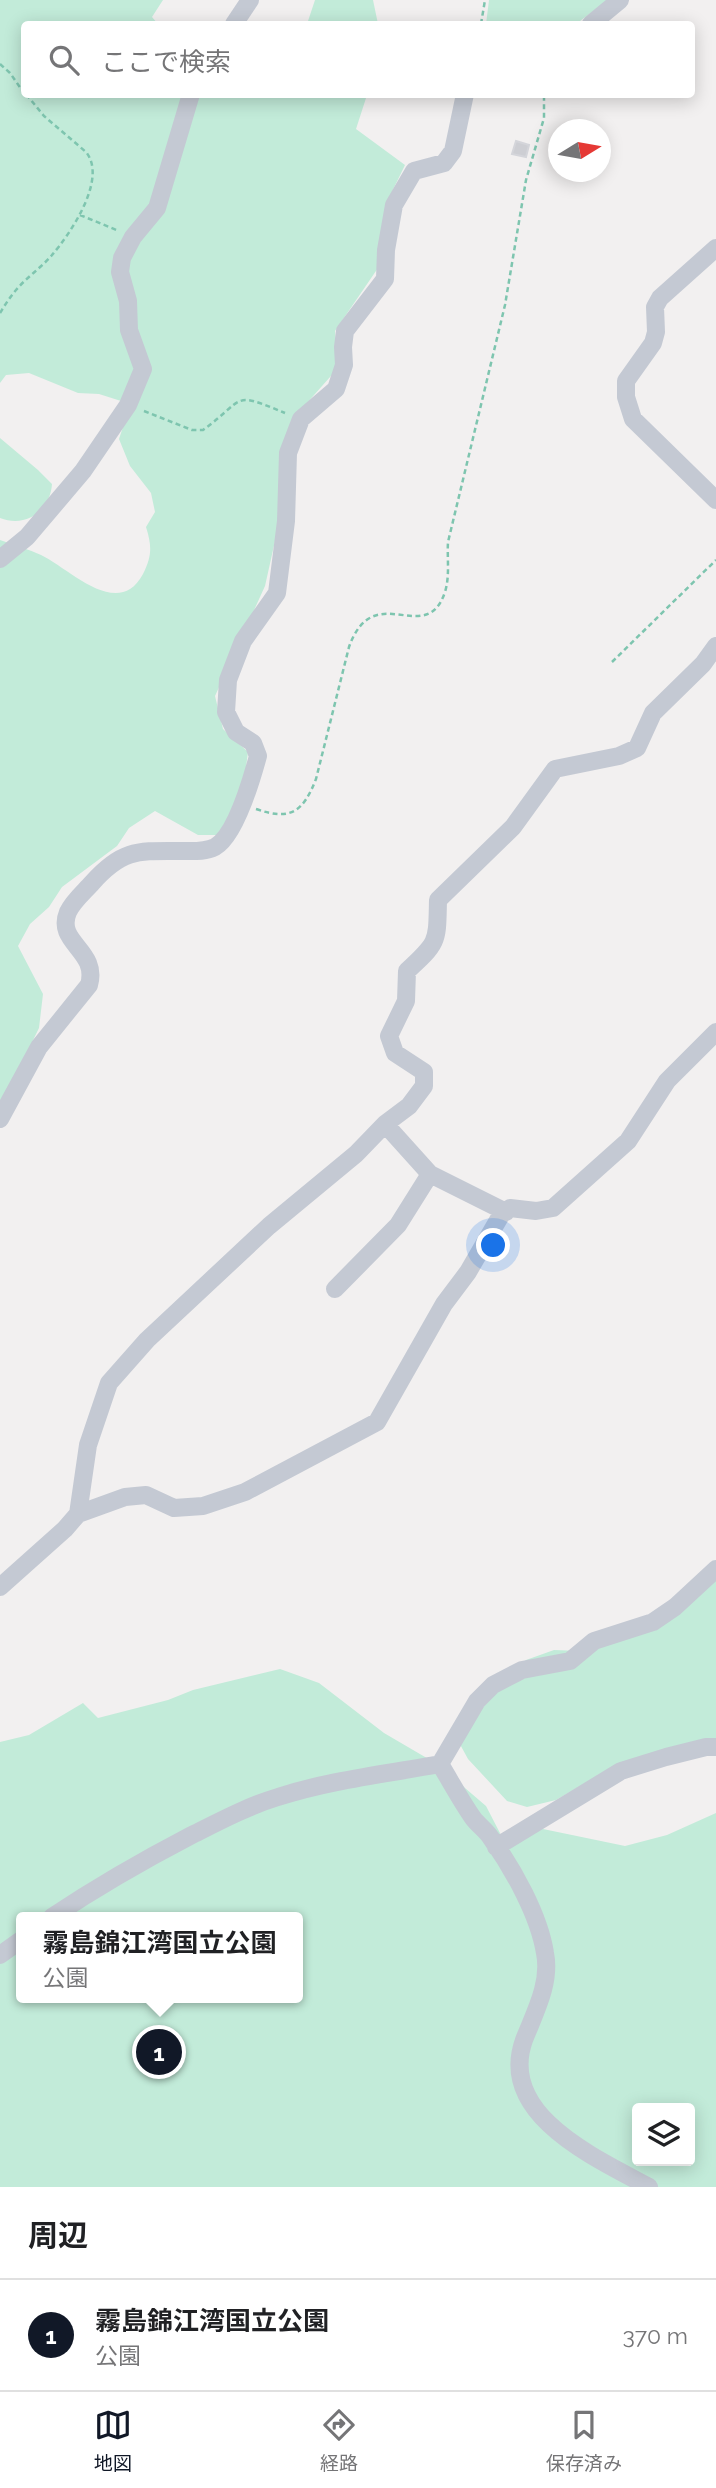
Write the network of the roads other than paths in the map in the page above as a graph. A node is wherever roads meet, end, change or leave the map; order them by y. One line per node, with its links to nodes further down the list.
1 (250, 0): 3 (street)
2 (620, 0): 4 (street)
3 (236, 21)
4 (595, 21)
5 (190, 98): 9 (street)
6 (464, 98): 12 (street)
7 (716, 248): 8 (street)
8 (716, 500)
9 (0, 559)
10 (716, 646): 13 (street)
11 (716, 1032): 15 (street)
12 (0, 1119)
13 (385, 1124): 14 (street); 17 (street)
14 (430, 1174): 15 (street); 16 (street)
15 (506, 1212): 17 (street)
16 (335, 1289)
17 (78, 1514): 19 (street)
18 (716, 1569): 21 (street)
19 (0, 1587)
20 (716, 1747): 22 (street)
21 (440, 1764): 22 (street); 23 (street)
22 (499, 1852): 26 (street)
23 (59, 1912)
24 (16, 1944): 25 (street)
25 (0, 1955)
26 (649, 2187)

